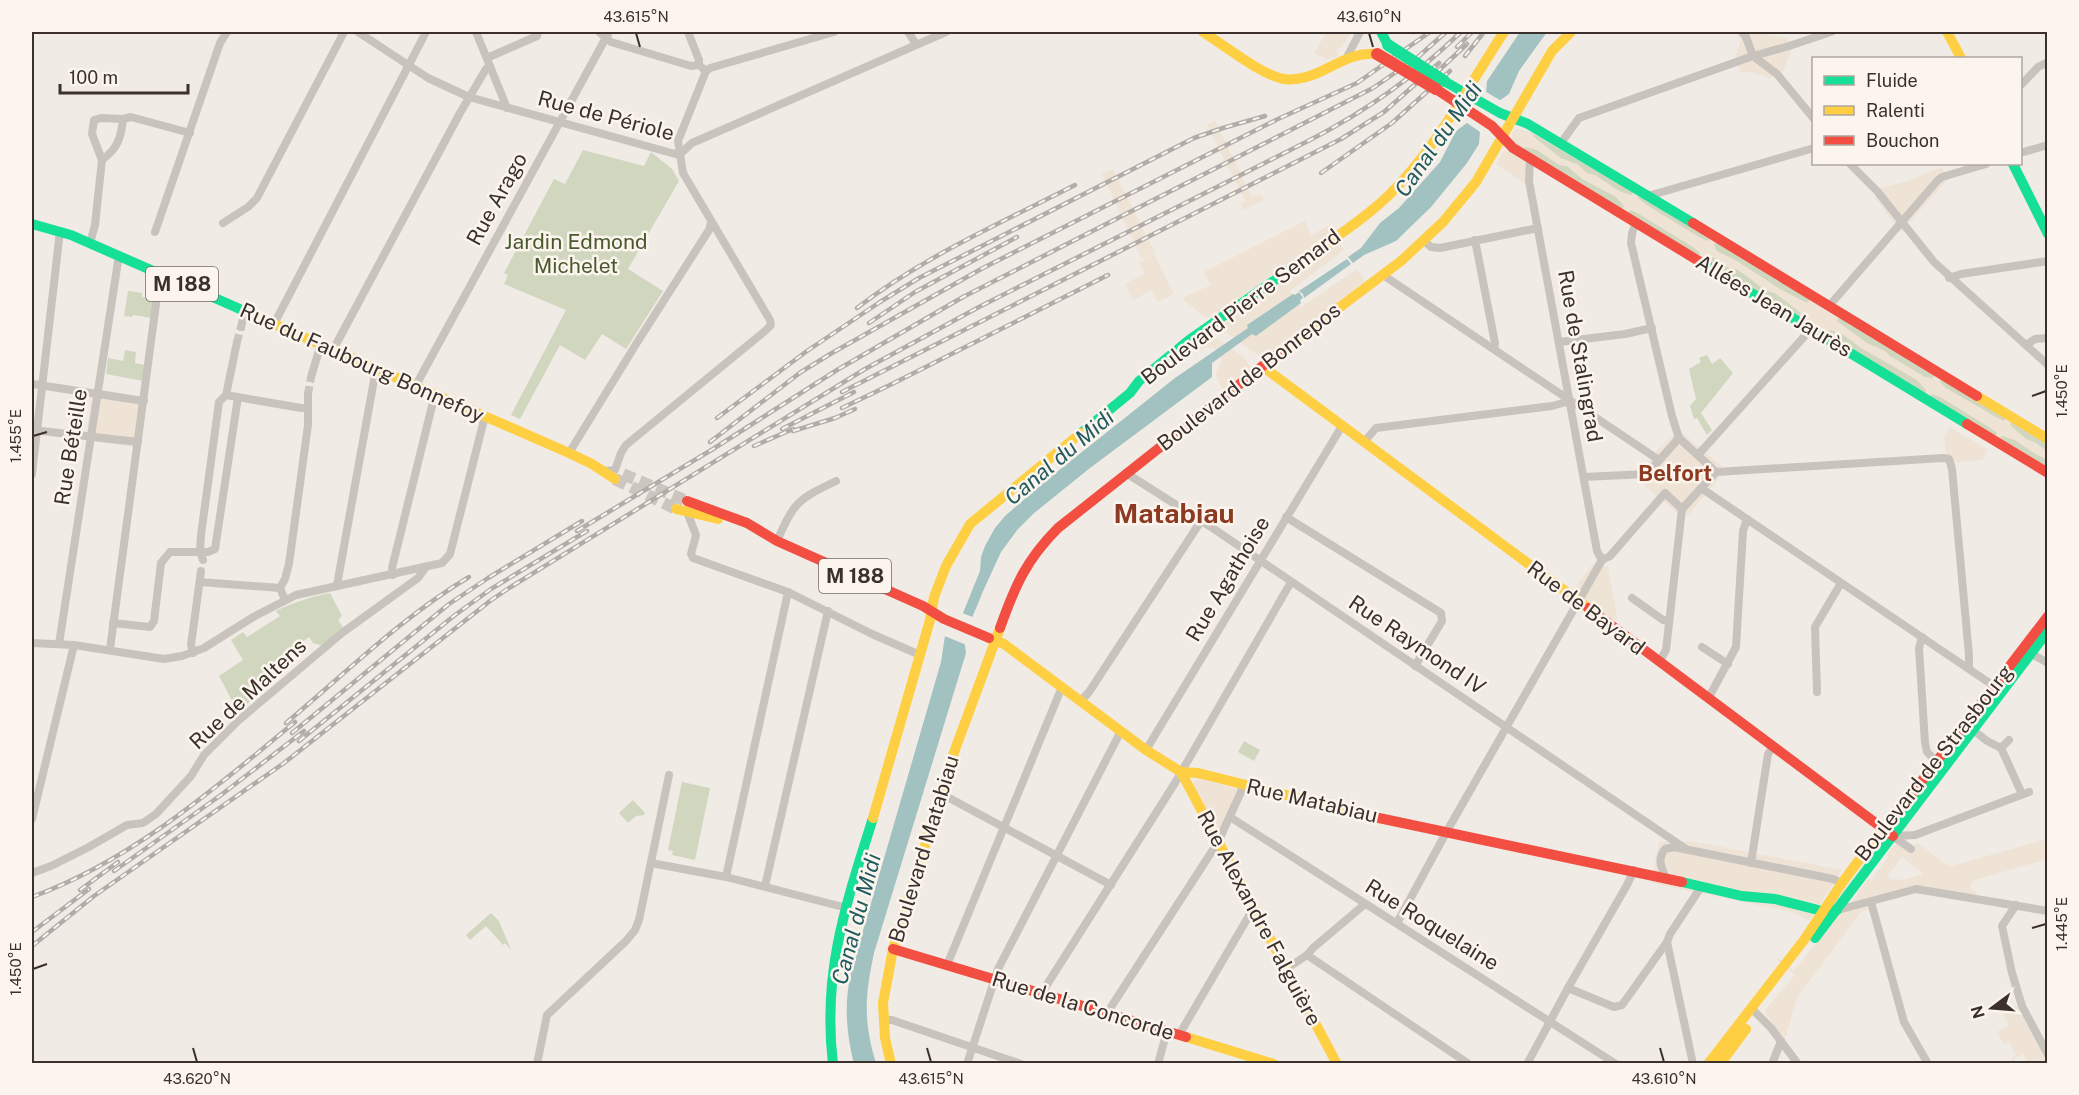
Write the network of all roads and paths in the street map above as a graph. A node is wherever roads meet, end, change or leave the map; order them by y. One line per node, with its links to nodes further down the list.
1 (227, 32): 39 (street)
2 (344, 32): 53 (street)
3 (358, 32): 28 (street, Rue de Périole)
4 (426, 32): 28 (street)
5 (476, 32): 25 (street)
6 (538, 32): 25 (street)
7 (598, 32): 20 (street)
8 (688, 32): 27 (street)
9 (834, 32): 29 (street)
10 (908, 32): 21 (street)
11 (946, 32): 21 (street, Rue de Périole)
12 (1203, 32): 24 (main road)
13 (1360, 32): 24 (street)
14 (1381, 32): 31 (main road, bridge)
15 (1503, 32): 33 (main road, Boulevard Pierre Semard)
16 (1570, 32): 37 (main road, Boulevard de Bonrepos)
17 (1742, 32): 22 (street)
18 (1832, 32): 22 (street)
19 (1947, 32): 23 (main road)
20 (607, 35): 27 (street); 38 (street, Rue Arago)
21 (916, 44): 45 (street, Rue de Périole)
22 (1753, 56): 35 (street); 41 (street)
23 (1960, 57)
24 (1346, 61): 31 (main road, bridge)
25 (489, 62): 32 (street); 34 (street)
26 (2048, 62): 30 (street)
27 (699, 65): 29 (street)
28 (408, 66): 32 (street, Rue de Périole); 72 (street)
29 (706, 71): 45 (street)
30 (2022, 84)
31 (1440, 85): 33 (main road)
32 (469, 97): 34 (street, Rue de Périole); 82 (street)
33 (1466, 101): 37 (main road, Allées Jean Jaurès); 40 (main road, Allées Jean Jaurès); 140 (main road, Boulevard Pierre Semard)
34 (507, 108): 38 (street, Rue de Périole)
35 (1812, 117)
36 (123, 119): 39 (street); 47 (street); 47 (street)
37 (1512, 119): 40 (main road, Boulevard de Bonrepos); 41 (main road, Allées Jean Jaurès)
38 (559, 122): 45 (street, Rue de Périole); 89 (street, Rue Arago)
39 (190, 133): 60 (street)
40 (1503, 136): 46 (main road, Allées Jean Jaurès); 63 (main road, Boulevard de Bonrepos)
41 (1561, 143): 52 (main road, Allées Jean Jaurès)
42 (2048, 145): 44 (street)
43 (1812, 149): 52 (street)
44 (2022, 152)
45 (680, 155): 55 (street)
46 (1530, 158): 56 (main road, Allées Jean Jaurès); 58 (street, Rue de Stalingrad)
47 (102, 160): 64 (street)
48 (1851, 165): 54 (street)
49 (1978, 165): 51 (street)
50 (2014, 165): 61 (main road)
51 (1955, 168): 54 (street)
52 (1648, 196): 70 (main road, Allées Jean Jaurès)
53 (223, 222)
54 (1902, 222): 69 (street); 70 (street)
55 (711, 223): 106 (street); 109 (street)
56 (1636, 223): 74 (street); 75 (main road, Allées Jean Jaurès)
57 (32, 224): 59 (main road, Rue du Faubourg Bonnefoy / M 188)
58 (1538, 228): 62 (street); 78 (street, Rue de Stalingrad)
59 (60, 231): 64 (main road, Rue du Faubourg Bonnefoy / M 188); 88 (street)
60 (155, 232)
61 (2048, 234)
62 (1475, 240): 63 (street); 81 (street)
63 (1424, 241): 68 (main road, Boulevard de Bonrepos)
64 (90, 243): 65 (main road, Rue du Faubourg Bonnefoy / M 188)
65 (119, 255): 67 (main road, Rue du Faubourg Bonnefoy / M 188); 90 (street, Rue Béteille)
66 (2048, 261): 69 (street)
67 (160, 274): 71 (main road, Rue du Faubourg Bonnefoy / M 188); 95 (street)
68 (1383, 275): 81 (street); 84 (main road, Boulevard de Bonrepos)
69 (1949, 278): 80 (street)
70 (1829, 306): 103 (main road, Allées Jean Jaurès)
71 (245, 311): 72 (main road, Rue du Faubourg Bonnefoy / M 188); 73 (street)
72 (274, 324): 79 (main road, Rue du Faubourg Bonnefoy / M 188)
73 (241, 327)
74 (1652, 328): 78 (street); 102 (street)
75 (1811, 329): 107 (street); 112 (main road, Allées Jean Jaurès)
76 (2048, 338): 80 (street)
77 (237, 342): 93 (street)
78 (1560, 342): 96 (street, Rue de Stalingrad)
79 (321, 344): 82 (main road, Rue du Faubourg Bonnefoy / M 188); 86 (street)
80 (2026, 345): 83 (street)
81 (1494, 348): 96 (street)
82 (333, 350): 85 (main road, Rue du Faubourg Bonnefoy / M 188)
83 (2048, 364)
84 (1262, 366): 99 (main road, Rue de Bayard); 111 (main road, Boulevard de Bonrepos)
85 (376, 369): 89 (main road, Rue du Faubourg Bonnefoy / M 188); 133 (street)
86 (311, 377)
87 (32, 384): 88 (street)
88 (41, 385): 90 (street); 100 (street)
89 (416, 385): 92 (main road, Rue du Faubourg Bonnefoy / M 188)
90 (97, 393): 95 (street); 101 (street, Rue Béteille)
91 (308, 394): 97 (street)
92 (435, 394): 98 (main road, Rue du Faubourg Bonnefoy / M 188); 129 (street)
93 (226, 395): 94 (street); 123 (street)
94 (238, 397): 97 (street); 123 (street)
95 (144, 401): 104 (street)
96 (1570, 401): 105 (street); 108 (street); 114 (street, Rue de Stalingrad)
97 (308, 408): 134 (street)
98 (485, 416): 106 (main road, Rue du Faubourg Bonnefoy / M 188); 127 (street)
99 (1342, 426): 105 (main road, Rue de Bayard); 119 (street, Rue Agathoise)
100 (34, 430): 101 (street); 113 (street)
101 (91, 438): 104 (street); 148 (street, Rue Béteille)
102 (1679, 438): 107 (street); 108 (street)
103 (2048, 439)
104 (138, 442): 143 (street)
105 (1364, 442): 138 (main road, Rue de Bayard)
106 (569, 453): 109 (main road, Rue du Faubourg Bonnefoy / M 188)
107 (1698, 455): 110 (street)
108 (1659, 460): 114 (street)
109 (610, 471)
110 (1716, 472): 116 (street); 159 (street)
111 (1126, 473): 121 (street, Rue Raymond IV); 146 (main road, Boulevard de Bonrepos)
112 (2048, 473)
113 (32, 474)
114 (1584, 477): 125 (street, Rue de Stalingrad)
115 (836, 481): 122 (street)
116 (1701, 488): 118 (street); 120 (street)
117 (684, 507): 122 (main road, M 188); 135 (street)
118 (1682, 509): 125 (street); 142 (street)
119 (1286, 518): 126 (street, Rue Agathoise); 158 (street)
120 (1747, 519): 132 (street); 157 (street)
121 (1201, 522): 126 (street, Rue Raymond IV); 164 (street)
122 (777, 542): 140 (main road, M 188)
123 (200, 551): 124 (street); 143 (street)
124 (203, 560)
125 (1602, 560): 138 (street)
126 (1260, 561): 131 (street, Rue Raymond IV); 171 (street, Rue Agathoise)
127 (426, 567): 129 (street); 189 (street, Rue de Maltens)
128 (201, 571): 130 (street)
129 (393, 575): 133 (street)
130 (200, 582): 134 (street); 152 (street)
131 (1291, 582): 158 (street, Rue Raymond IV); 173 (street)
132 (1841, 583): 145 (street); 162 (street)
133 (337, 585): 137 (street)
134 (280, 588): 137 (street)
135 (788, 592): 139 (street); 190 (street)
136 (1632, 598): 142 (street)
137 (285, 600): 152 (street)
138 (1579, 602): 155 (main road, Rue de Bayard); 165 (street)
139 (828, 611): 154 (street); 194 (street)
140 (932, 612): 146 (main road, Rue Matabiau); 154 (main road, Boulevard Pierre Semard)
141 (2048, 616): 160 (main road, Boulevard de Strasbourg)
142 (1669, 621): 155 (street)
143 (113, 623): 151 (street)
144 (2048, 631): 153 (main road, Boulevard de Strasbourg)
145 (1922, 637): 159 (street); 172 (street)
146 (995, 640): 161 (main road, Rue Matabiau); 176 (main road, Boulevard Matabiau)
147 (32, 643): 148 (street)
148 (59, 645): 149 (street)
149 (74, 645): 151 (street); 178 (street)
150 (1702, 647): 157 (street)
151 (110, 649): 152 (street)
152 (194, 653)
153 (2030, 654): 156 (street); 166 (main road, Boulevard de Strasbourg)
154 (920, 655): 199 (main road, Boulevard Pierre Semard)
155 (1659, 662): 163 (main road, Rue de Bayard)
156 (2048, 663)
157 (1728, 664): 163 (street)
158 (1415, 666): 165 (street, Rue Raymond IV)
159 (1969, 668): 160 (street)
160 (1994, 686): 172 (main road, Boulevard de Strasbourg)
161 (1062, 687): 164 (main road, Rue Matabiau); 179 (street)
162 (1817, 692)
163 (1708, 699): 169 (main road, Rue de Bayard)
164 (1081, 701): 167 (main road, Rue Matabiau)
165 (1506, 727): 180 (street); 183 (street, Rue Raymond IV)
166 (1972, 729): 170 (street); 181 (main road, Boulevard de Strasbourg)
167 (1121, 731): 171 (main road, Rue Matabiau); 185 (street)
168 (2009, 740): 170 (street)
169 (1773, 747): 181 (main road, Rue de Bayard); 187 (street)
170 (2001, 748): 181 (street)
171 (1146, 750): 173 (main road, Rue Matabiau)
172 (1933, 759): 181 (main road, Boulevard de Strasbourg)
173 (1181, 772): 175 (main road, Rue Matabiau); 182 (main road, Rue Alexandre Falguière); 193 (street)
174 (669, 775): 186 (street)
175 (1242, 784): 177 (street); 180 (main road, Rue Matabiau)
176 (940, 793): 179 (street); 206 (main road, Boulevard Matabiau)
177 (1230, 817): 182 (street); 197 (street, Rue Roquelaine)
178 (32, 819)
179 (1003, 827): 185 (street); 208 (street)
180 (1447, 831): 188 (main road, Rue Matabiau); 204 (street)
181 (1888, 832): 184 (street, Rue de Bayard); 192 (main road, Boulevard de Strasbourg); 201 (main road, Boulevard de Strasbourg)
182 (1218, 842): 200 (main road, Rue Alexandre Falguière); 214 (street)
183 (1686, 849): 187 (street); 191 (street)
184 (1911, 849)
185 (1056, 855): 193 (street); 210 (street)
186 (651, 863): 190 (street); 222 (street)
187 (1751, 863): 192 (street)
188 (1634, 870): 191 (main road, Rue Matabiau); 211 (street)
189 (32, 873)
190 (726, 877): 194 (street)
191 (1666, 878): 195 (main road, Rue Matabiau)
192 (1842, 883): 202 (main road, Boulevard de Strasbourg)
193 (1111, 885): 212 (street)
194 (765, 886): 199 (street)
195 (1701, 887): 202 (main road, Rue Matabiau); 205 (street)
196 (1871, 902): 198 (street); 201 (street); 237 (street)
197 (1365, 904): 204 (street, Rue Roquelaine); 207 (street)
198 (2020, 906): 203 (street); 220 (street)
199 (847, 908): 223 (main road, Boulevard Pierre Semard)
200 (1255, 910): 209 (main road, Rue Alexandre Falguière); 217 (street)
201 (1837, 910): 202 (main road); 213 (main road, Boulevard de Strasbourg)
202 (1822, 911): 213 (main road, Boulevard de Strasbourg)
203 (2048, 911)
204 (1397, 923): 216 (street, Rue Roquelaine)
205 (1667, 942): 211 (street); 232 (street)
206 (893, 949): 208 (main road, Rue de la Concorde); 215 (main road, Boulevard Matabiau)
207 (1307, 955): 209 (street); 229 (street)
208 (947, 965): 210 (main road, Rue de la Concorde)
209 (1286, 969): 228 (main road, Rue Alexandre Falguière)
210 (995, 980): 212 (main road, Rue de la Concorde); 219 (street)
211 (1568, 988): 216 (street)
212 (1041, 994): 214 (main road, Rue de la Concorde)
213 (1755, 1011): 218 (street); 233 (main road, Boulevard de Strasbourg); 234 (main road, Boulevard de Strasbourg)
214 (1109, 1013): 217 (main road, Rue de la Concorde)
215 (883, 1020): 219 (street); 224 (main road, Boulevard Matabiau)
216 (1551, 1021): 230 (street); 231 (street, Rue Roquelaine)
217 (1173, 1033): 221 (main road, Rue de la Concorde); 227 (street)
218 (1781, 1041): 235 (street); 236 (street)
219 (973, 1047): 225 (street); 226 (street)
220 (2048, 1055)
221 (1273, 1063)
222 (537, 1064)
223 (832, 1064)
224 (891, 1064)
225 (967, 1064)
226 (1021, 1064)
227 (1158, 1064)
228 (1337, 1064)
229 (1469, 1064)
230 (1527, 1064)
231 (1616, 1064)
232 (1693, 1064)
233 (1708, 1064)
234 (1720, 1064)
235 (1772, 1064)
236 (1798, 1064)
237 (1928, 1064)

